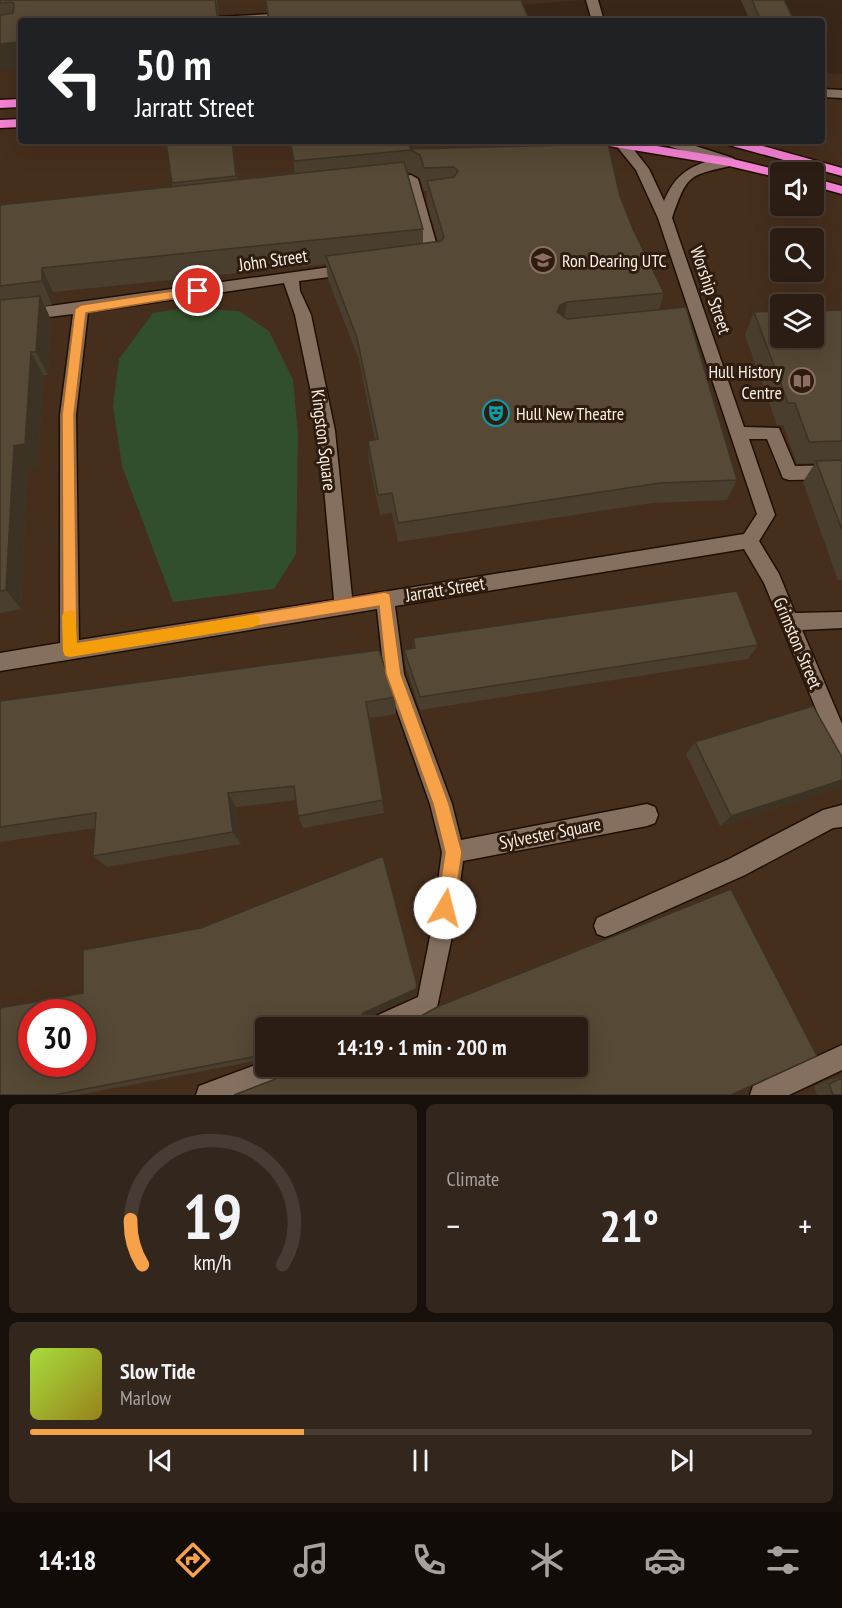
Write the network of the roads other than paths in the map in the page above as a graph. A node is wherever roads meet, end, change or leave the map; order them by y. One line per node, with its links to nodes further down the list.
1 (592, 0): 4 (street)
2 (301, 15): 3 (street)
3 (250, 18)
4 (597, 18)
5 (825, 93): 6 (street)
6 (842, 94)
7 (18, 103): 8 (highway)
8 (0, 104)
9 (18, 123): 10 (highway)
10 (0, 124)
11 (622, 144): 14 (highway); 22 (street, Worship Street)
12 (677, 144): 14 (street)
13 (741, 144): 16 (highway)
14 (729, 162): 15 (highway); 22 (street)
15 (770, 172)
16 (842, 172)
17 (376, 183): 21 (street)
18 (824, 185): 19 (highway)
19 (842, 190)
20 (433, 196): 21 (street)
21 (416, 198): 23 (street)
22 (665, 218): 28 (street, Worship Street)
23 (410, 263)
24 (362, 268): 25 (street, John Street)
25 (291, 276): 26 (street, John Street); 32 (street, Kingston Square)
26 (81, 309): 27 (street, John Street); 35 (street)
27 (0, 318)
28 (740, 433): 29 (street); 30 (street, Worship Street)
29 (842, 472)
30 (748, 542): 31 (street, Jarratt Street); 34 (street, Grimston Street)
31 (385, 598): 32 (street, Jarratt Street); 40 (street)
32 (344, 606): 35 (street, Jarratt Street)
33 (842, 620): 34 (street)
34 (790, 622): 37 (street, Grimston Street)
35 (70, 651): 36 (street, Jarratt Street)
36 (0, 662)
37 (842, 748)
38 (647, 815): 40 (street, Sylvester Square)
39 (842, 816): 41 (street)
40 (453, 852): 42 (street)
41 (605, 926)
42 (399, 1017)
43 (842, 1057): 46 (street)
44 (255, 1077): 45 (street)
45 (208, 1095)
46 (762, 1095)

